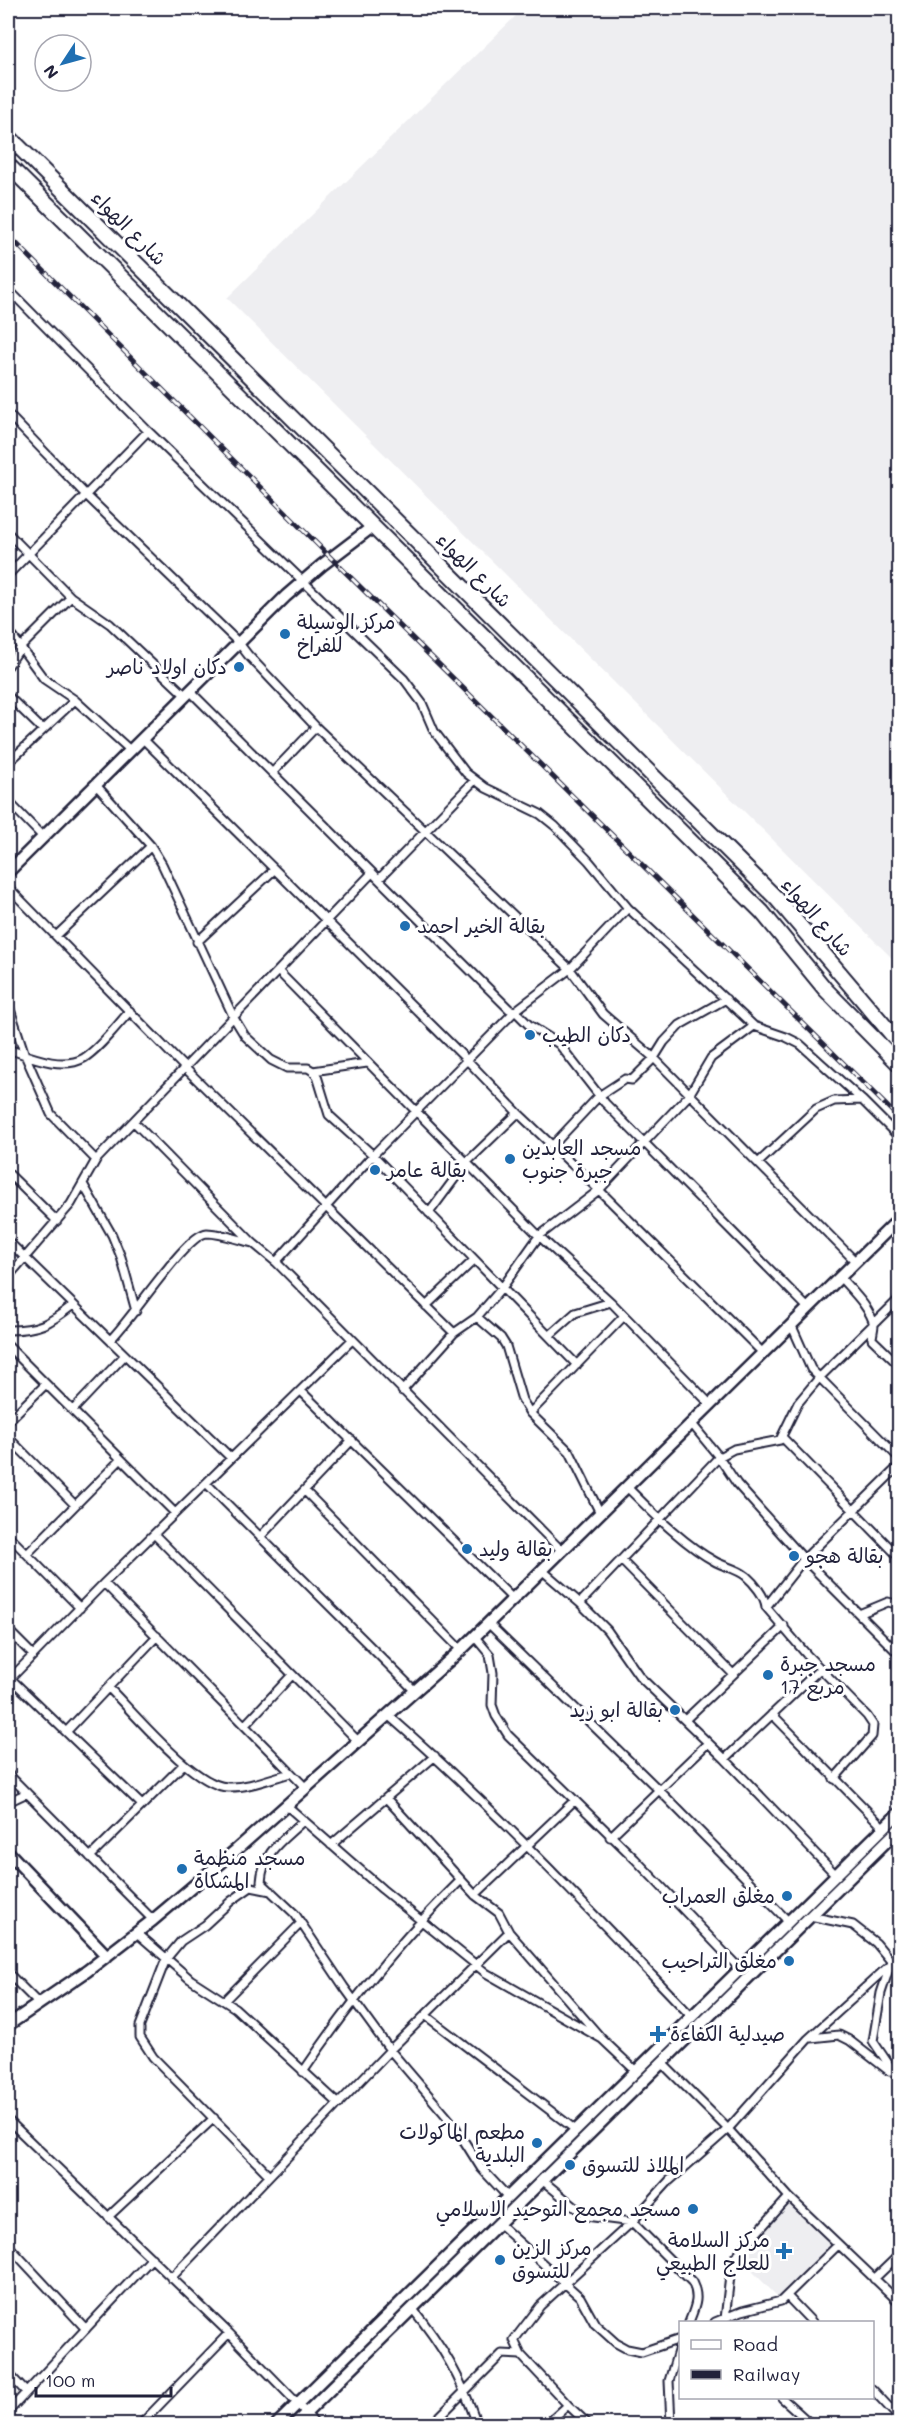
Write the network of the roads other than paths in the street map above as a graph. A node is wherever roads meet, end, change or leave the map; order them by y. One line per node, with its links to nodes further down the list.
1 (8, 136): 51 (highway, شارع الهواء)
2 (8, 165): 9 (highway, شارع الهواء)
3 (8, 289): 7 (street)
4 (8, 414): 5 (street)
5 (15, 422): 6 (street); 8 (street)
6 (8, 429)
7 (148, 431): 8 (street); 13 (street)
8 (86, 495): 11 (street); 16 (street)
9 (372, 527): 13 (street); 57 (highway, شارع الهواء)
10 (8, 533): 11 (street)
11 (28, 554): 12 (street); 14 (street)
12 (8, 575)
13 (302, 582): 16 (street); 28 (street)
14 (71, 597): 17 (street); 19 (street)
15 (8, 630): 17 (street)
16 (238, 642): 19 (street); 22 (street)
17 (20, 648): 18 (street); 21 (street)
18 (8, 666)
19 (188, 693): 24 (street); 27 (street)
20 (8, 696): 23 (street)
21 (75, 700): 23 (street); 25 (street)
22 (316, 727): 27 (street); 31 (street)
23 (43, 730): 26 (street)
24 (142, 738): 25 (street); 34 (street)
25 (130, 750): 29 (street)
26 (8, 763)
27 (272, 773): 36 (street)
28 (474, 781): 31 (street); 39 (street)
29 (96, 784): 32 (street); 33 (street)
30 (8, 801): 32 (street)
31 (427, 831): 37 (street); 43 (street)
32 (43, 837): 35 (street)
33 (151, 846): 41 (street); 42 (street)
34 (274, 870): 40 (street); 42 (street)
35 (8, 872)
36 (372, 873): 37 (street); 40 (street)
37 (379, 879): 48 (street)
38 (8, 887): 41 (street)
39 (628, 909): 43 (street); 45 (street)
40 (325, 921): 44 (street); 55 (street)
41 (56, 936): 47 (street)
42 (197, 942): 49 (street)
43 (570, 969): 48 (street); 54 (street)
44 (278, 971): 49 (street); 56 (street)
45 (726, 999): 50 (street); 54 (street)
46 (8, 1003): 53 (street)
47 (130, 1011): 53 (street); 58 (street)
48 (516, 1011): 55 (street); 61 (street)
49 (234, 1018): 58 (street); 59 (street)
50 (754, 1026): 60 (street); 62 (street)
51 (900, 1044)
52 (8, 1049): 53 (street)
53 (25, 1055): 70 (street)
54 (654, 1058): 60 (street); 61 (street)
55 (468, 1060): 63 (street); 64 (street)
56 (367, 1063): 59 (street); 63 (street)
57 (900, 1065)
58 (186, 1069): 65 (street); 76 (street)
59 (313, 1071): 69 (street)
60 (688, 1095): 67 (street); 72 (street)
61 (599, 1096): 67 (street); 68 (street)
62 (862, 1100): 66 (street); 72 (street)
63 (417, 1112): 69 (street); 71 (street)
64 (518, 1113): 68 (street); 71 (street)
65 (134, 1122): 70 (street); 82 (street)
66 (900, 1138)
67 (645, 1143): 75 (street); 94 (street)
68 (552, 1146): 75 (street)
69 (373, 1155): 76 (street); 77 (street)
70 (96, 1160): 74 (street)
71 (467, 1162): 77 (street); 80 (street)
72 (758, 1163): 86 (street)
73 (8, 1173): 79 (street)
74 (83, 1184): 79 (street); 95 (street)
75 (598, 1190): 80 (street); 106 (street)
76 (328, 1208): 85 (street); 93 (street)
77 (429, 1212): 84 (street)
78 (900, 1218): 86 (street)
79 (57, 1221): 83 (street)
80 (539, 1236): 89 (street); 91 (street)
81 (8, 1241): 83 (street)
82 (253, 1243): 85 (street); 95 (street)
83 (25, 1259): 87 (street); 92 (street)
84 (474, 1260): 89 (street); 93 (street)
85 (276, 1262): 104 (street)
86 (856, 1262): 88 (street)
87 (8, 1277)
88 (840, 1277): 94 (street); 99 (street)
89 (502, 1288): 97 (street); 102 (street)
90 (900, 1298): 99 (street)
91 (611, 1302): 96 (street); 102 (street)
92 (73, 1305): 100 (street); 103 (street)
93 (426, 1306): 101 (street)
94 (808, 1308): 98 (street)
95 (136, 1311): 103 (street)
96 (624, 1316): 108 (street); 114 (street)
97 (477, 1317): 101 (street); 116 (street)
98 (792, 1324): 106 (street); 110 (street)
99 (874, 1325): 109 (street); 110 (street)
100 (8, 1330)
101 (453, 1334): 113 (street)
102 (549, 1336): 108 (street)
103 (110, 1340): 107 (street)
104 (352, 1340): 112 (street); 113 (street)
105 (8, 1346): 111 (street)
106 (763, 1353): 114 (street)
107 (125, 1355): 115 (street); 123 (street)
108 (577, 1365): 116 (street)
109 (900, 1366)
110 (819, 1378): 120 (street); 125 (street)
111 (45, 1385): 115 (street); 117 (street)
112 (301, 1391): 121 (street); 123 (street)
113 (402, 1391): 138 (street)
114 (711, 1405): 118 (street)
115 (73, 1410): 124 (street)
116 (530, 1413): 133 (street)
117 (8, 1421)
118 (692, 1424): 122 (street); 128 (street)
119 (8, 1437): 130 (street)
120 (782, 1437): 122 (street); 131 (street)
121 (352, 1440): 129 (street); 145 (street)
122 (719, 1457): 134 (street); 141 (street)
123 (231, 1458): 127 (street)
124 (121, 1459): 130 (street); 132 (street)
125 (900, 1460)
126 (900, 1465): 131 (street)
127 (206, 1483): 132 (street); 137 (street)
128 (627, 1487): 133 (street); 134 (street)
129 (305, 1491): 137 (street); 156 (street)
130 (75, 1504): 139 (street)
131 (853, 1510): 140 (street); 141 (street)
132 (175, 1513): 135 (street)
133 (600, 1513): 138 (street)
134 (660, 1520): 142 (street); 148 (street)
135 (154, 1534): 144 (street); 161 (street)
136 (8, 1535): 139 (street)
137 (260, 1537): 164 (street)
138 (562, 1551): 143 (street)
139 (27, 1554): 149 (street)
140 (900, 1558)
141 (804, 1559): 148 (street); 150 (street)
142 (621, 1560): 146 (street); 160 (street)
143 (543, 1571): 145 (street); 146 (street)
144 (104, 1583): 149 (street); 154 (street)
145 (514, 1600): 151 (street)
146 (580, 1603): 167 (street)
147 (900, 1605): 150 (street)
148 (766, 1606): 152 (street)
149 (80, 1608): 157 (street)
150 (859, 1614): 158 (street)
151 (489, 1624): 155 (street); 179 (street)
152 (784, 1626): 159 (street); 160 (street)
153 (8, 1630): 157 (street)
154 (157, 1636): 163 (street); 168 (street)
155 (475, 1636): 156 (street); 182 (street)
156 (461, 1650): 164 (street)
157 (33, 1655): 162 (street)
158 (900, 1655)
159 (820, 1669): 165 (street); 177 (street)
160 (733, 1674): 167 (street)
161 (292, 1675): 168 (street); 170 (street)
162 (9, 1679): 169 (street)
163 (109, 1688): 169 (street); 174 (street)
164 (415, 1691): 166 (street)
165 (772, 1714): 173 (street); 177 (street)
166 (388, 1715): 170 (street); 172 (street)
167 (685, 1720): 171 (street)
168 (244, 1725): 175 (street)
169 (66, 1732): 184 (street)
170 (358, 1742): 178 (street)
171 (708, 1743): 173 (street); 179 (street)
172 (435, 1756): 181 (street); 192 (street)
173 (725, 1759): 195 (street)
174 (184, 1764): 175 (street); 184 (street)
175 (291, 1773): 178 (street)
176 (8, 1774): 180 (street)
177 (834, 1779): 188 (street)
178 (306, 1788): 185 (street)
179 (659, 1790): 190 (street); 202 (street)
180 (27, 1793): 183 (street); 194 (street)
181 (386, 1798): 191 (street); 196 (street)
182 (575, 1800): 190 (street); 192 (street)
183 (8, 1802)
184 (142, 1805): 194 (street)
185 (286, 1805): 187 (street); 200 (street)
186 (900, 1812): 188 (street)
187 (303, 1821): 191 (street); 197 (street)
188 (884, 1828): 195 (street)
189 (900, 1828): 199 (street)
190 (610, 1837): 210 (street)
191 (331, 1845): 201 (street)
192 (526, 1845): 198 (street); 217 (street)
193 (8, 1852): 206 (street)
194 (90, 1857): 200 (street)
195 (836, 1875): 202 (street)
196 (461, 1880): 198 (street); 201 (street)
197 (271, 1891): 203 (street); 207 (street)
198 (475, 1895): 204 (street)
199 (810, 1916): 209 (street); 222 (street)
200 (153, 1920): 205 (street)
201 (420, 1921): 208 (street); 214 (street)
202 (789, 1922): 210 (street)
203 (302, 1923): 213 (street); 214 (street)
204 (509, 1932): 208 (street); 219 (street)
205 (136, 1933): 206 (street); 207 (street)
206 (107, 1956): 215 (street)
207 (166, 1959): 213 (street); 227 (street)
208 (475, 1964): 216 (street); 219 (street)
209 (891, 1964): 211 (street); 220 (street); 225 (street)
210 (740, 1970): 217 (street)
211 (900, 1972)
212 (8, 1973): 215 (street)
213 (225, 2000): 223 (street)
214 (356, 2002): 221 (street); 223 (street)
215 (39, 2004): 218 (street)
216 (425, 2015): 221 (street); 230 (street)
217 (692, 2017): 224 (street)
218 (8, 2025)
219 (602, 2039): 224 (street)
220 (808, 2039): 225 (street); 229 (street)
221 (390, 2050): 226 (street); 233 (street)
222 (661, 2062): 229 (street); 232 (street)
223 (303, 2072): 226 (street)
224 (637, 2072): 230 (street)
225 (898, 2079)
226 (339, 2104): 231 (street)
227 (214, 2118): 231 (street); 235 (street)
228 (8, 2120): 235 (street)
229 (728, 2129): 234 (street); 236 (street)
230 (576, 2131): 233 (street)
231 (269, 2175): 242 (street)
232 (542, 2180): 236 (street); 237 (street)
233 (508, 2197): 261 (street)
234 (789, 2197): 239 (street); 248 (street)
235 (108, 2217): 241 (street)
236 (632, 2222): 244 (street); 249 (street)
237 (498, 2223): 244 (street); 247 (street)
238 (8, 2245): 251 (street)
239 (838, 2245): 243 (street); 245 (street)
240 (900, 2254): 243 (street)
241 (152, 2259): 242 (street); 251 (street)
242 (171, 2278): 252 (street)
243 (874, 2279): 246 (street)
244 (565, 2284): 253 (street); 255 (street)
245 (788, 2296): 248 (street); 250 (street)
246 (900, 2303)
247 (412, 2308): 258 (street); 264 (street)
248 (725, 2320)
249 (689, 2321)
250 (811, 2321)
251 (86, 2329): 259 (street)
252 (229, 2333): 261 (street); 266 (street)
253 (679, 2340)
254 (679, 2350): 274 (street)
255 (521, 2355): 258 (street); 262 (street)
256 (8, 2373): 259 (street)
257 (874, 2390): 265 (street)
258 (466, 2391): 270 (street); 271 (street)
259 (26, 2392): 263 (street)
260 (784, 2399): 275 (street)
261 (298, 2403): 264 (street); 267 (street)
262 (568, 2405): 272 (street); 273 (street)
263 (8, 2412)
264 (307, 2413): 268 (street); 269 (street)
265 (900, 2419)
266 (141, 2424)
267 (277, 2424)
268 (294, 2424)
269 (315, 2424)
270 (432, 2424)
271 (477, 2424)
272 (547, 2424)
273 (588, 2424)
274 (670, 2424)
275 (811, 2424)

